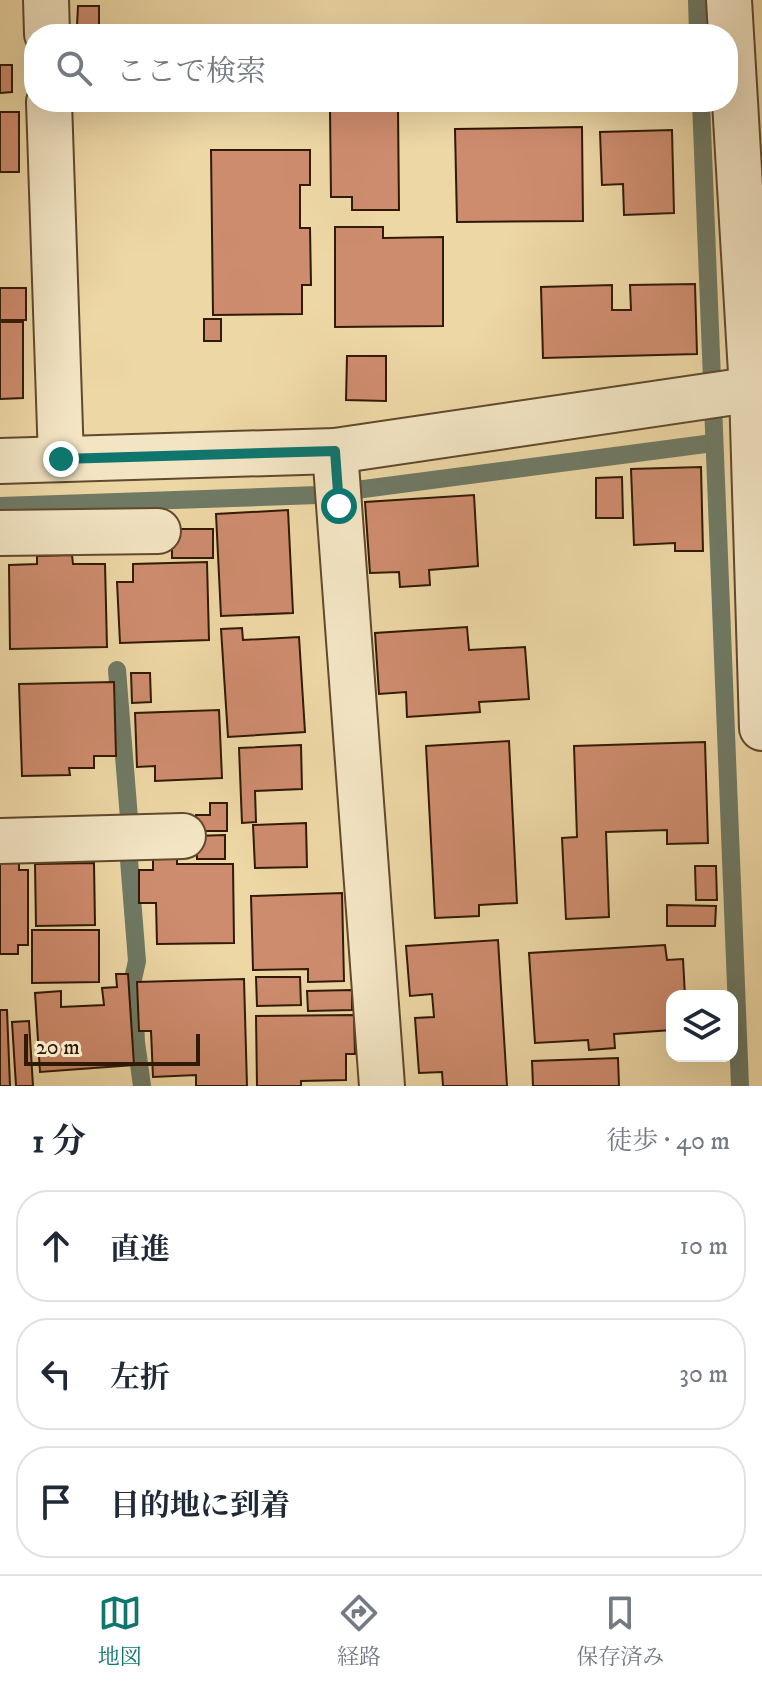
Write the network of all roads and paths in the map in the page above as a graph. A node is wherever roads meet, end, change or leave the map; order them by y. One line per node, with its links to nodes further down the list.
1 (46, 0): 3 (street)
2 (729, 0): 4 (street)
3 (47, 24)
4 (729, 24)
5 (49, 112): 8 (street)
6 (731, 112): 7 (street)
7 (734, 392): 10 (street); 13 (street)
8 (61, 459): 9 (street); 10 (street)
9 (0, 461)
10 (338, 478): 16 (street)
11 (158, 531): 12 (street)
12 (0, 533)
13 (762, 728)
14 (183, 836): 15 (street)
15 (0, 841)
16 (382, 1086)

